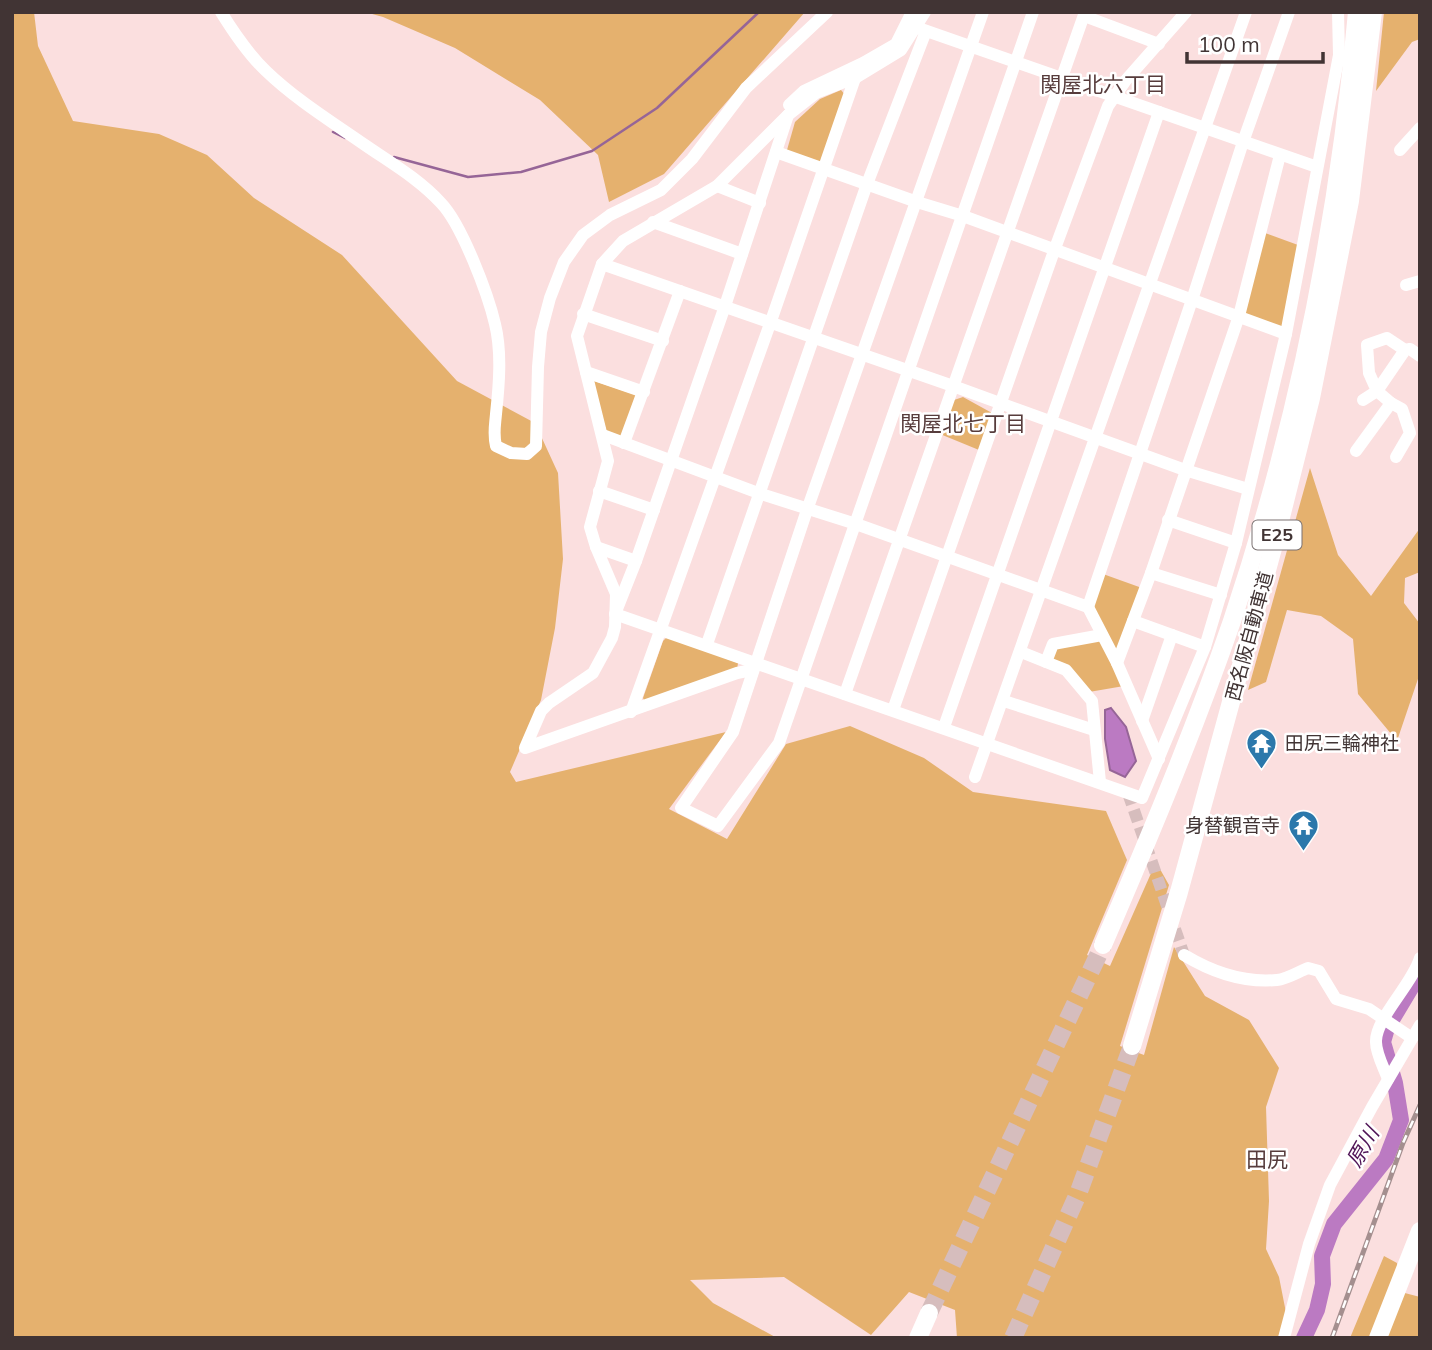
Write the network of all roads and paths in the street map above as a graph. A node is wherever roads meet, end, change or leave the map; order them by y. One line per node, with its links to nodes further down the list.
1 (221, 12): 2 (street)
2 (827, 12)
3 (912, 12): 25 (street)
4 (925, 12): 14 (street)
5 (983, 12): 16 (street)
6 (1033, 12): 17 (street)
7 (1186, 12): 15 (street)
8 (1246, 12): 23 (street)
9 (1289, 12): 26 (street)
10 (1338, 12): 30 (street)
11 (1357, 12): 116 (highway, 西名阪自動車道 / E25)
12 (1373, 12): 122 (highway, 西名阪自動車道 / E25)
13 (1084, 14): 15 (street); 19 (street)
14 (920, 29): 16 (street); 18 (street); 32 (street)
15 (1159, 44): 20 (street)
16 (972, 45): 17 (street); 34 (street)
17 (1016, 62): 19 (street); 36 (street)
18 (855, 78): 22 (street); 31 (street)
19 (1061, 78): 20 (street); 38 (street)
20 (1113, 96): 21 (street); 39 (street)
21 (1160, 113): 23 (street); 42 (street)
22 (788, 115): 28 (street); 33 (street)
23 (1205, 128): 26 (street); 44 (street)
24 (1420, 128): 27 (street)
25 (754, 139)
26 (1242, 142): 29 (street); 47 (street)
27 (1400, 150)
28 (776, 152): 31 (street); 35 (street)
29 (1280, 155): 30 (street); 50 (street)
30 (1317, 167): 52 (street)
31 (822, 169): 32 (street); 51 (street)
32 (867, 184): 34 (street); 53 (street)
33 (717, 186): 35 (street); 37 (street)
34 (917, 202): 36 (street); 56 (street)
35 (760, 203): 40 (street)
36 (963, 216): 38 (street); 58 (street)
37 (653, 222): 40 (street); 41 (street)
38 (1007, 232): 39 (street); 60 (street)
39 (1054, 251): 42 (street); 64 (street)
40 (743, 254): 48 (street)
41 (602, 264): 46 (street); 49 (street)
42 (1104, 268): 44 (street); 66 (street)
43 (1420, 281): 45 (street)
44 (1149, 284): 47 (street); 68 (street)
45 (1406, 285)
46 (680, 291): 48 (street); 54 (street)
47 (1192, 300): 50 (street); 71 (street)
48 (725, 306): 51 (street); 73 (street)
49 (583, 314): 54 (street); 59 (street)
50 (1239, 316): 52 (street); 74 (street)
51 (771, 321): 53 (street); 75 (street)
52 (1286, 334): 76 (street)
53 (815, 338): 56 (street); 78 (street)
54 (663, 341): 62 (street)
55 (1405, 350): 57 (street); 61 (street); 61 (street)
56 (862, 355): 58 (street); 80 (street)
57 (1420, 356)
58 (908, 370): 60 (street); 82 (street)
59 (586, 372): 62 (street); 67 (street)
60 (953, 386): 64 (street); 83 (street)
61 (1377, 391): 63 (street); 65 (street)
62 (644, 392): 69 (street)
63 (1363, 400)
64 (1000, 403): 66 (street); 86 (street)
65 (1391, 403): 70 (street); 72 (street)
66 (1050, 421): 68 (street); 89 (street)
67 (603, 435): 69 (street); 77 (street)
68 (1096, 439): 71 (street); 90 (street)
69 (624, 443): 73 (street)
70 (1356, 451)
71 (1139, 453): 74 (street); 92 (street)
72 (1396, 457)
73 (671, 460): 75 (street); 79 (street)
74 (1185, 470): 76 (street); 81 (street)
75 (714, 477): 78 (street); 95 (street)
76 (1248, 489): 84 (street)
77 (599, 491): 79 (street); 85 (street)
78 (761, 494): 80 (street); 98 (street)
79 (654, 510): 87 (street)
80 (807, 510): 82 (street); 103 (street)
81 (1168, 520): 84 (street); 88 (street)
82 (856, 524): 83 (street); 104 (street)
83 (900, 540): 86 (street); 105 (street)
84 (1236, 543): 91 (street)
85 (596, 547): 87 (street); 93 (street)
86 (948, 557): 89 (street); 107 (street)
87 (636, 561): 93 (street)
88 (1151, 573): 91 (street); 94 (street)
89 (996, 574): 90 (street); 110 (street)
90 (1043, 591): 92 (street); 100 (street)
91 (1221, 595): 99 (street)
92 (1088, 607): 96 (street)
93 (615, 614): 95 (street); 108 (street)
94 (1133, 621): 97 (street); 102 (street)
95 (660, 629): 98 (street); 108 (street)
96 (1102, 635): 101 (street); 102 (street)
97 (1172, 635): 99 (street); 109 (street)
98 (707, 644): 103 (street)
99 (1205, 647): 113 (street)
100 (1021, 652): 101 (street); 106 (street)
101 (1046, 662): 111 (street)
102 (1117, 663): 109 (street)
103 (753, 666): 104 (street); 104 (street); 108 (street)
104 (801, 678): 105 (street)
105 (845, 694): 107 (street)
106 (1004, 701): 111 (street); 112 (street)
107 (893, 710): 110 (street)
108 (631, 712)
109 (1142, 721): 113 (street)
110 (944, 727): 112 (street)
111 (1094, 730): 115 (street)
112 (989, 744): 114 (street); 115 (street)
113 (1159, 759): 115 (street)
114 (975, 777)
115 (1100, 782)
116 (1103, 945)
117 (1184, 955): 119 (street)
118 (1420, 958): 119 (street)
119 (1384, 1019): 121 (street); 123 (street)
120 (1420, 1025): 121 (street)
121 (1412, 1038): 123 (street)
122 (1132, 1046)
123 (1388, 1079): 128 (street)
124 (1420, 1231): 125 (highway)
125 (1415, 1261): 129 (highway)
126 (929, 1313): 127 (highway)
127 (918, 1338)
128 (1284, 1338)
129 (1378, 1338)

